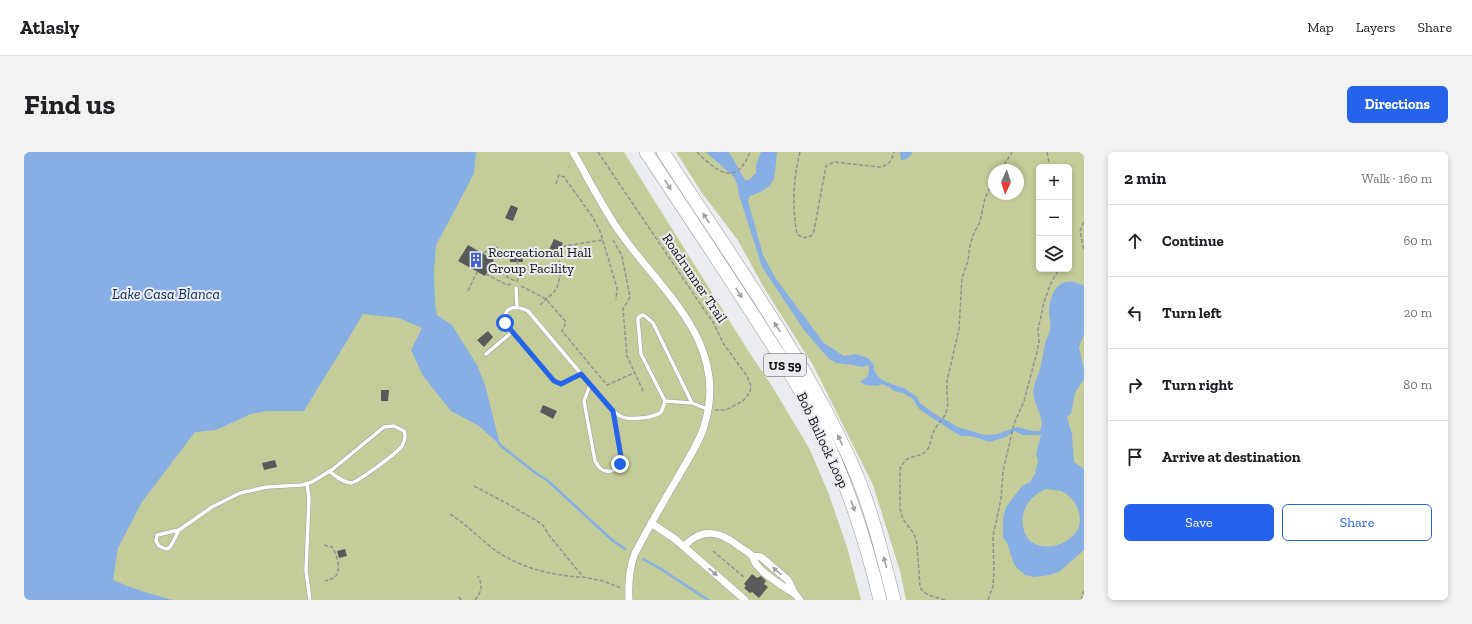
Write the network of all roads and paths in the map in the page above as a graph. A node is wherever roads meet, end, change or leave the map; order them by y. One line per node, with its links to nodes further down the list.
1 (573, 152): 41 (street)
2 (598, 152): 41 (path, Roadrunner Trail)
3 (646, 152): 66 (highway, Bob Bullock Loop / US 59, one-way to 66)
4 (663, 152): 67 (highway, Bob Bullock Loop / US 59, one-way to 4)
5 (697, 152): 6 (path)
6 (750, 152)
7 (800, 152): 8 (path)
8 (894, 152)
9 (1012, 152): 11 (path)
10 (1047, 152): 12 (path)
11 (1005, 164)
12 (1049, 164)
13 (556, 184): 16 (path)
14 (988, 192): 68 (path)
15 (1084, 222): 19 (path)
16 (603, 240): 29 (path); 30 (path)
17 (613, 240): 35 (path)
18 (498, 246): 20 (path)
19 (1084, 251)
20 (483, 253)
21 (517, 257): 26 (path)
22 (490, 267): 26 (path)
23 (477, 272): 28 (path)
24 (1057, 272): 69 (path)
25 (486, 274): 26 (path)
26 (517, 282): 29 (path)
27 (516, 288): 32 (lane)
28 (468, 291)
29 (546, 299): 31 (path); 35 (path)
30 (616, 300)
31 (540, 305)
32 (517, 307): 33 (lane); 36 (lane)
33 (512, 332): 34 (lane); 36 (lane)
34 (486, 354)
35 (634, 373): 38 (path)
36 (581, 374): 37 (lane)
37 (590, 385): 42 (lane); 42 (lane)
38 (644, 393)
39 (665, 401): 40 (lane); 40 (lane); 42 (lane)
40 (692, 403): 41 (lane)
41 (710, 410): 47 (street)
42 (613, 411)
43 (329, 471): 43 (lane); 44 (lane)
44 (307, 484): 48 (lane); 60 (lane)
45 (474, 486): 53 (path)
46 (450, 514): 53 (path)
47 (651, 523): 50 (street); 63 (street)
48 (179, 530): 48 (lane)
49 (324, 545): 55 (path)
50 (684, 546): 59 (street, one-way to 50); 64 (street, one-way to 64)
51 (713, 551): 54 (path)
52 (478, 576): 62 (path)
53 (583, 577): 56 (path)
54 (744, 577)
55 (325, 581)
56 (621, 588)
57 (1084, 590): 70 (path)
58 (459, 597): 61 (path)
59 (793, 597): 65 (street)
60 (310, 600)
61 (460, 600)
62 (475, 600)
63 (630, 600)
64 (745, 600)
65 (800, 600)
66 (880, 600)
67 (894, 600)
68 (945, 600)
69 (988, 600)
70 (1081, 600)

